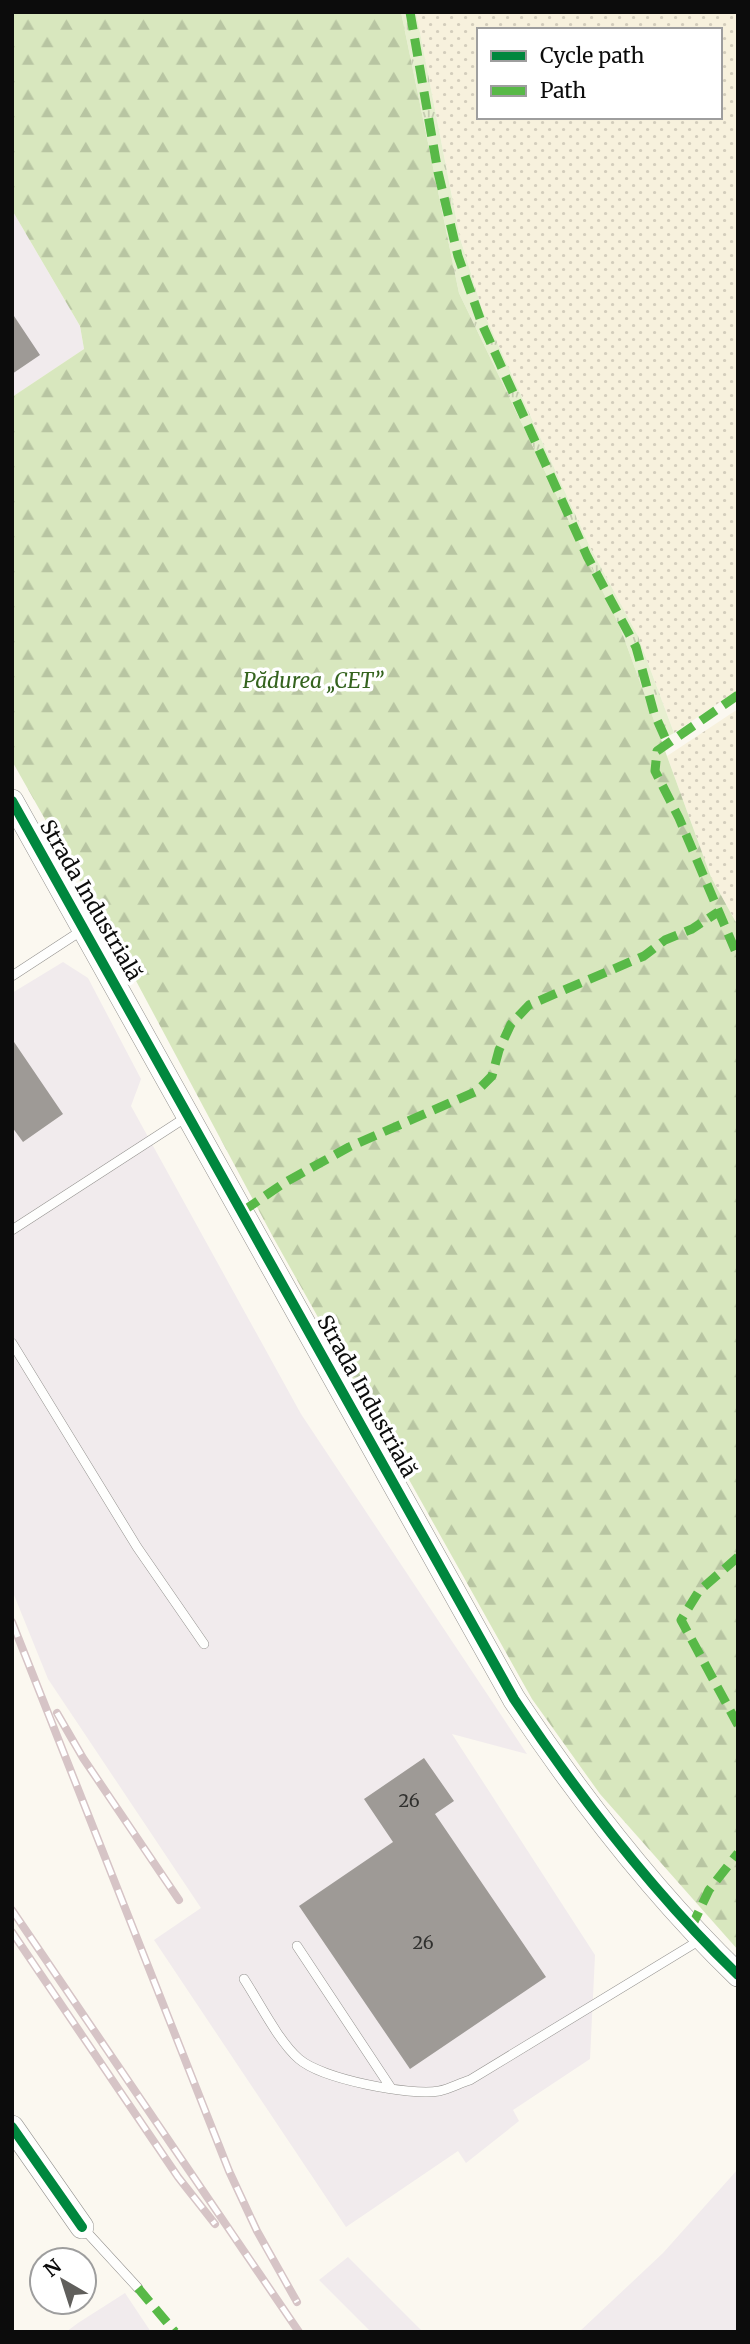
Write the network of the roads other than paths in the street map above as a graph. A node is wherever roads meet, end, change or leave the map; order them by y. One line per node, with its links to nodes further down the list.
1 (12, 801): 2 (street, Strada Industrială)
2 (86, 929): 3 (lane); 4 (street, Strada Industrială)
3 (12, 976)
4 (190, 1115): 5 (lane); 8 (street, Strada Industrială)
5 (12, 1230)
6 (12, 1343): 7 (lane)
7 (204, 1644)
8 (701, 1940): 10 (street, Strada Industrială); 12 (lane)
9 (297, 1946): 12 (lane)
10 (738, 1975)
11 (244, 1979): 12 (lane)
12 (391, 2088)
13 (12, 2127): 14 (street)
14 (82, 2227): 15 (lane)
15 (138, 2288)

